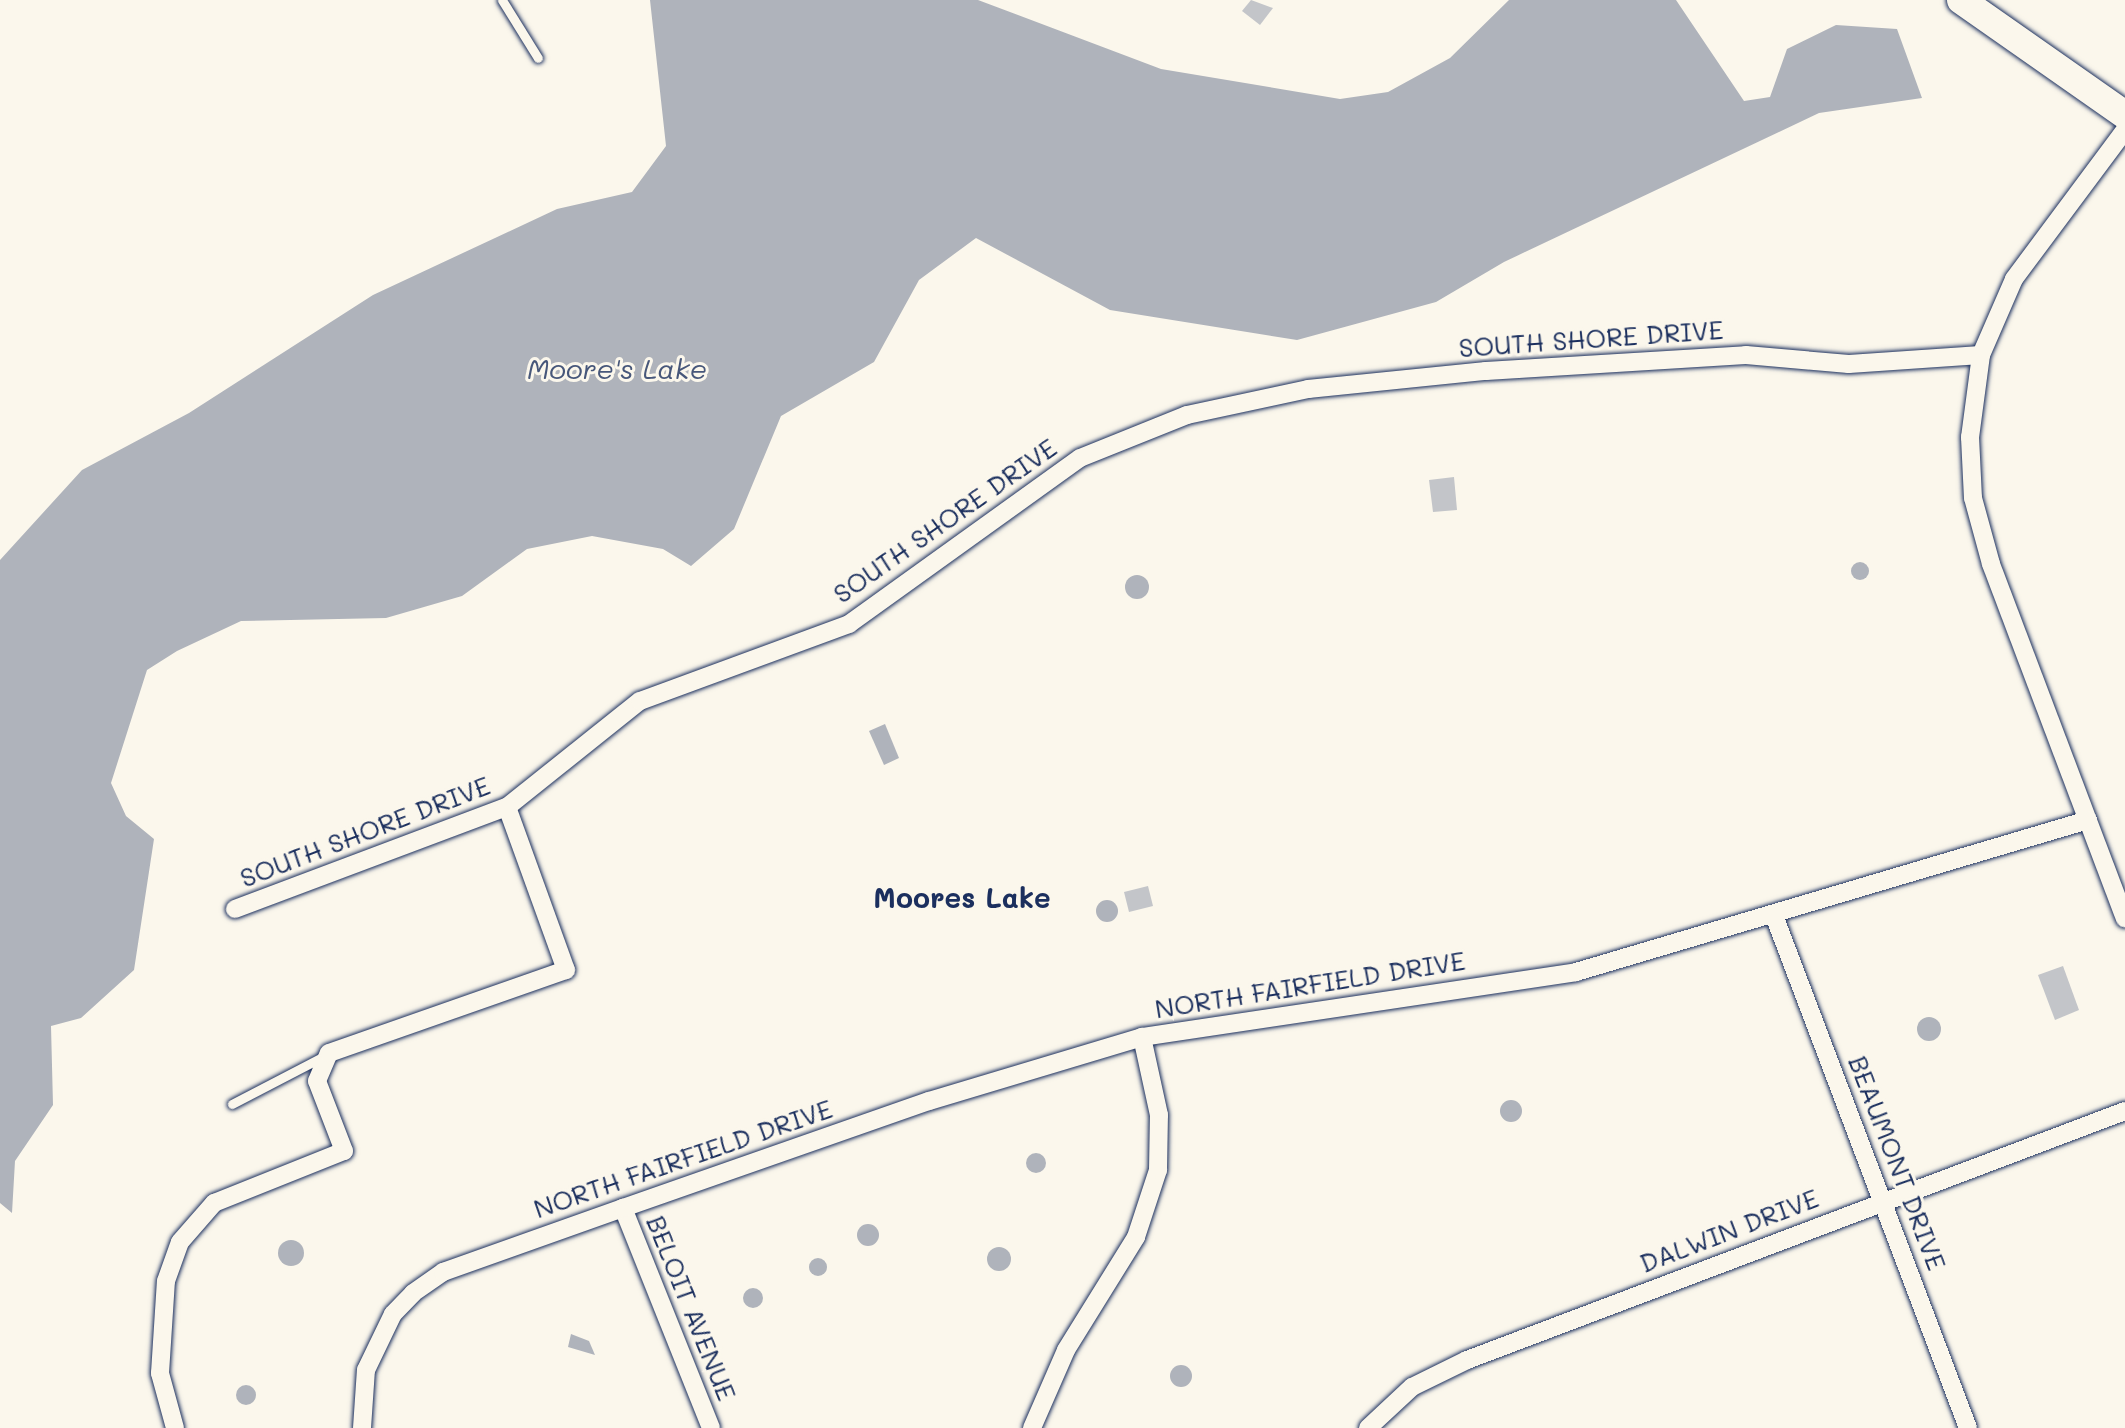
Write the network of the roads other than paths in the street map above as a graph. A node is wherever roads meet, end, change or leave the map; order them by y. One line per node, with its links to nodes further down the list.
1 (502, 0): 3 (lane)
2 (1961, 0): 4 (main road)
3 (538, 58)
4 (2125, 115)
5 (2125, 130): 6 (street)
6 (1981, 355): 7 (street, SOUTH SHORE DRIVE); 8 (street)
7 (507, 807): 9 (street, SOUTH SHORE DRIVE); 13 (street)
8 (2088, 820): 10 (street, NORTH FAIRFIELD DRIVE); 11 (street)
9 (235, 909)
10 (1775, 918): 12 (street, NORTH FAIRFIELD DRIVE); 16 (street, BEAUMONT DRIVE)
11 (2125, 918)
12 (1142, 1037): 17 (street, NORTH FAIRFIELD DRIVE); 21 (street)
13 (329, 1053): 14 (lane); 18 (street)
14 (232, 1104)
15 (2125, 1111): 16 (street, DALWIN DRIVE)
16 (1884, 1199): 22 (street, DALWIN DRIVE); 23 (street, BEAUMONT DRIVE)
17 (623, 1208): 19 (street, NORTH FAIRFIELD DRIVE); 20 (street, BELOIT AVENUE)
18 (175, 1428)
19 (362, 1428)
20 (711, 1428)
21 (1032, 1428)
22 (1368, 1428)
23 (1968, 1428)

